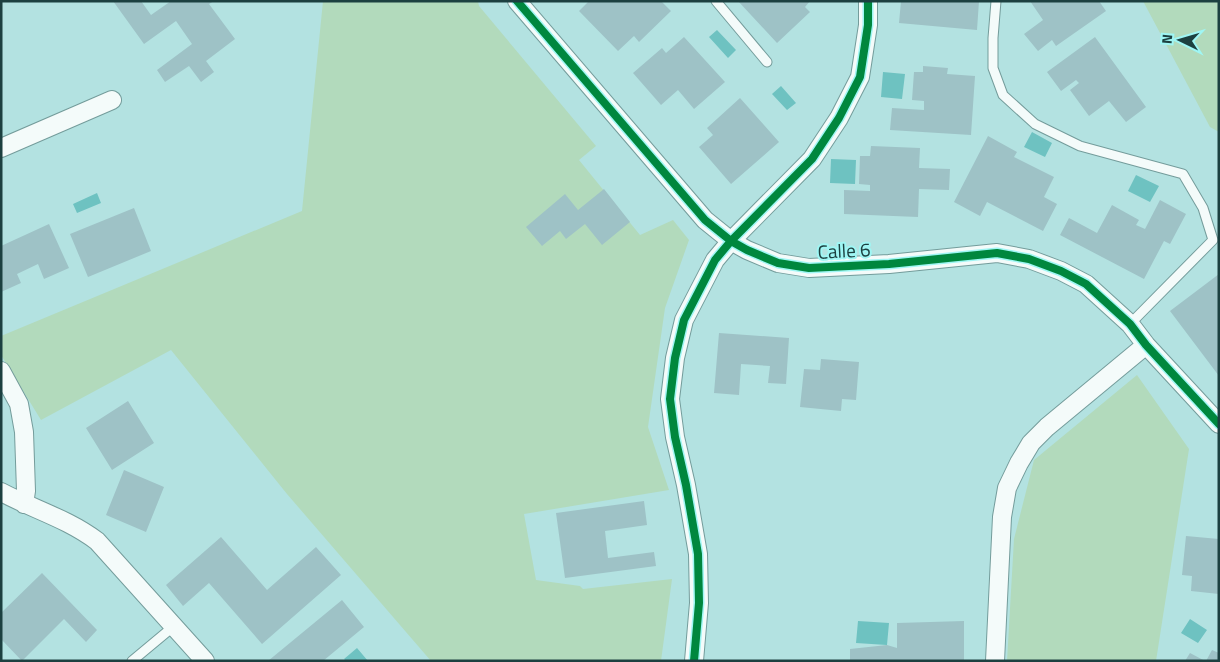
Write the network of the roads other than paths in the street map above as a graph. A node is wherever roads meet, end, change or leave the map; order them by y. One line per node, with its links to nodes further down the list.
1 (517, 1): 9 (street, Calle 6)
2 (716, 1): 5 (lane)
3 (868, 1): 9 (street)
4 (996, 1): 8 (lane)
5 (767, 62)
6 (112, 100): 7 (street)
7 (1, 148)
8 (1216, 240): 10 (lane)
9 (731, 241): 10 (street, Calle 6); 19 (street)
10 (1130, 324): 11 (street, Calle 6)
11 (1146, 345): 13 (street, Calle 6); 20 (street)
12 (1, 371): 15 (street)
13 (1219, 424)
14 (1, 492): 15 (street)
15 (24, 504): 16 (street)
16 (174, 626): 17 (lane); 18 (street)
17 (132, 661)
18 (205, 661)
19 (694, 661)
20 (995, 661)

